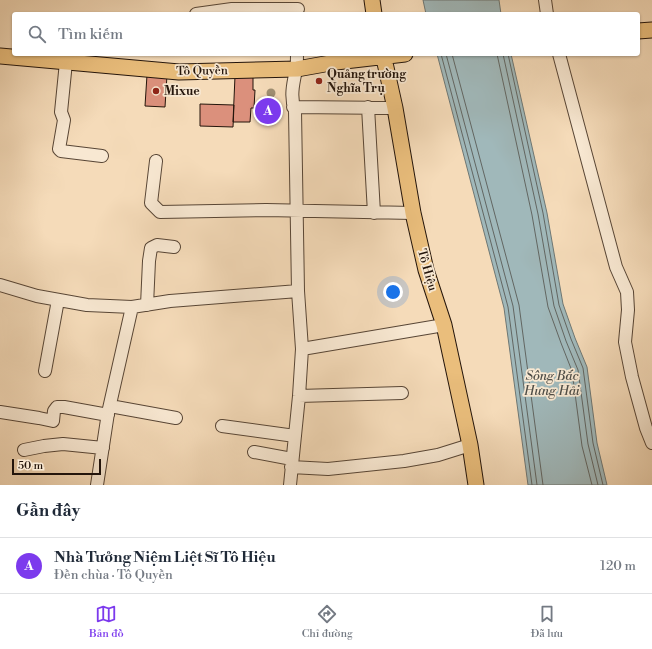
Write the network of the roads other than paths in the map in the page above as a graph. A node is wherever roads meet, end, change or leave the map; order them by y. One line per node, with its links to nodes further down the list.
1 (372, 0): 5 (main road)
2 (545, 0): 6 (street)
3 (298, 8): 4 (street)
4 (210, 12)
5 (374, 12)
6 (547, 12)
7 (652, 30): 8 (main road)
8 (640, 31)
9 (0, 56): 14 (main road, Tô Quyền)
10 (376, 56): 13 (main road, Tô Quyền)
11 (383, 56): 17 (main road, Tô Hiệu)
12 (560, 56): 39 (street)
13 (297, 61): 14 (main road, Tô Quyền); 15 (street)
14 (66, 62): 18 (street)
15 (293, 107): 16 (street); 20 (street)
16 (368, 107): 17 (street); 21 (street)
17 (395, 108): 22 (main road, Tô Hiệu)
18 (102, 156)
19 (156, 161): 20 (street)
20 (296, 210): 21 (street); 25 (street)
21 (374, 213): 22 (street)
22 (413, 213): 29 (main road, Tô Hiệu)
23 (174, 247): 27 (street)
24 (0, 285): 26 (street)
25 (298, 291): 27 (street); 30 (street)
26 (58, 300): 28 (street); 31 (street)
27 (147, 305): 28 (street)
28 (132, 308): 34 (street)
29 (444, 325): 30 (street); 40 (main road, Tô Hiệu)
30 (302, 349): 33 (street)
31 (45, 371)
32 (402, 393): 33 (street)
33 (299, 396): 38 (street)
34 (109, 410): 35 (street); 36 (street); 41 (street)
35 (0, 412)
36 (176, 418)
37 (222, 426): 38 (street)
38 (295, 436): 44 (street)
39 (652, 443)
40 (470, 446): 44 (street); 47 (main road, Tô Hiệu)
41 (103, 448): 42 (street); 45 (street)
42 (24, 450)
43 (254, 452): 44 (street)
44 (292, 463): 46 (street)
45 (97, 485)
46 (290, 485)
47 (476, 485)

